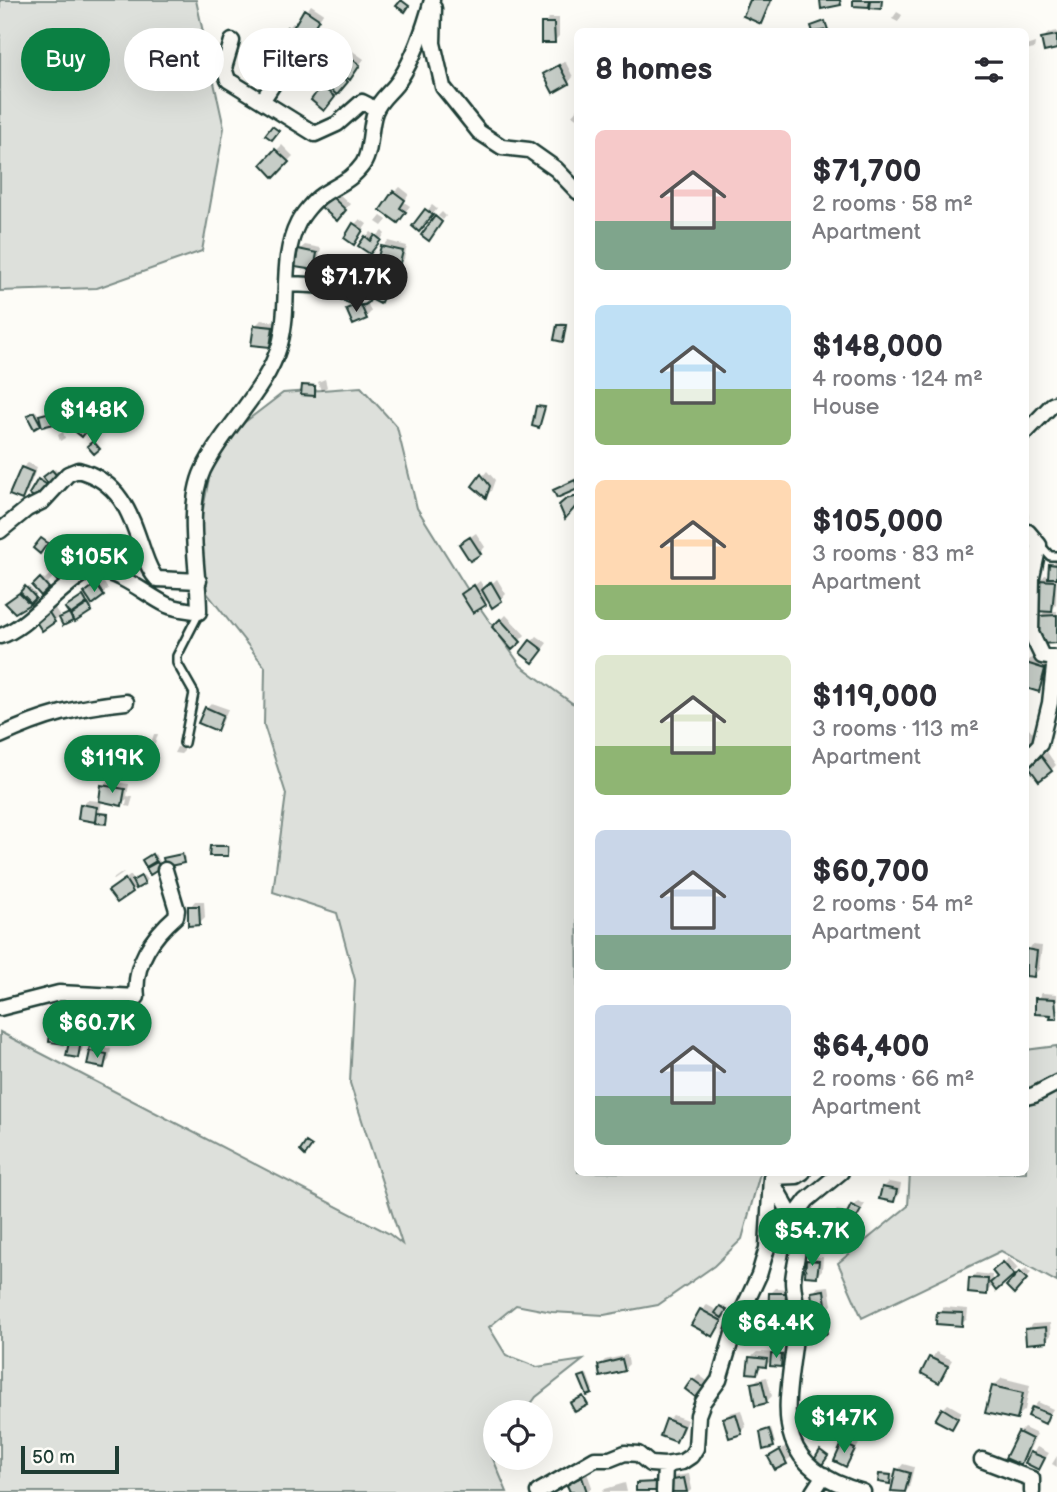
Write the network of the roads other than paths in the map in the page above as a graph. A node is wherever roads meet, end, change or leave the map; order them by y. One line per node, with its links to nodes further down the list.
1 (433, 0): 6 (street); 7 (street)
2 (232, 41): 4 (street)
3 (268, 91): 4 (street)
4 (262, 101): 5 (street)
5 (368, 105)
6 (574, 188)
7 (286, 284): 8 (street); 15 (street)
8 (362, 297)
9 (1057, 403): 10 (street)
10 (1029, 429)
11 (0, 531): 15 (street)
12 (1029, 533): 13 (street)
13 (1039, 545): 14 (lane); 21 (street)
14 (1057, 556)
15 (199, 581): 16 (street)
16 (199, 612): 17 (street); 20 (lane)
17 (0, 636)
18 (126, 702): 19 (street)
19 (0, 737)
20 (184, 743)
21 (1029, 756)
22 (165, 870): 23 (street)
23 (0, 1008)
24 (1057, 1083): 25 (street)
25 (1029, 1096)
26 (770, 1176): 29 (street)
27 (770, 1176): 31 (street)
28 (836, 1176): 29 (street)
29 (792, 1220): 32 (street)
30 (982, 1460): 37 (street)
31 (665, 1465): 33 (street); 34 (street)
32 (824, 1475): 35 (street); 36 (street)
33 (538, 1492)
34 (664, 1492)
35 (813, 1492)
36 (863, 1492)
37 (1032, 1492)

